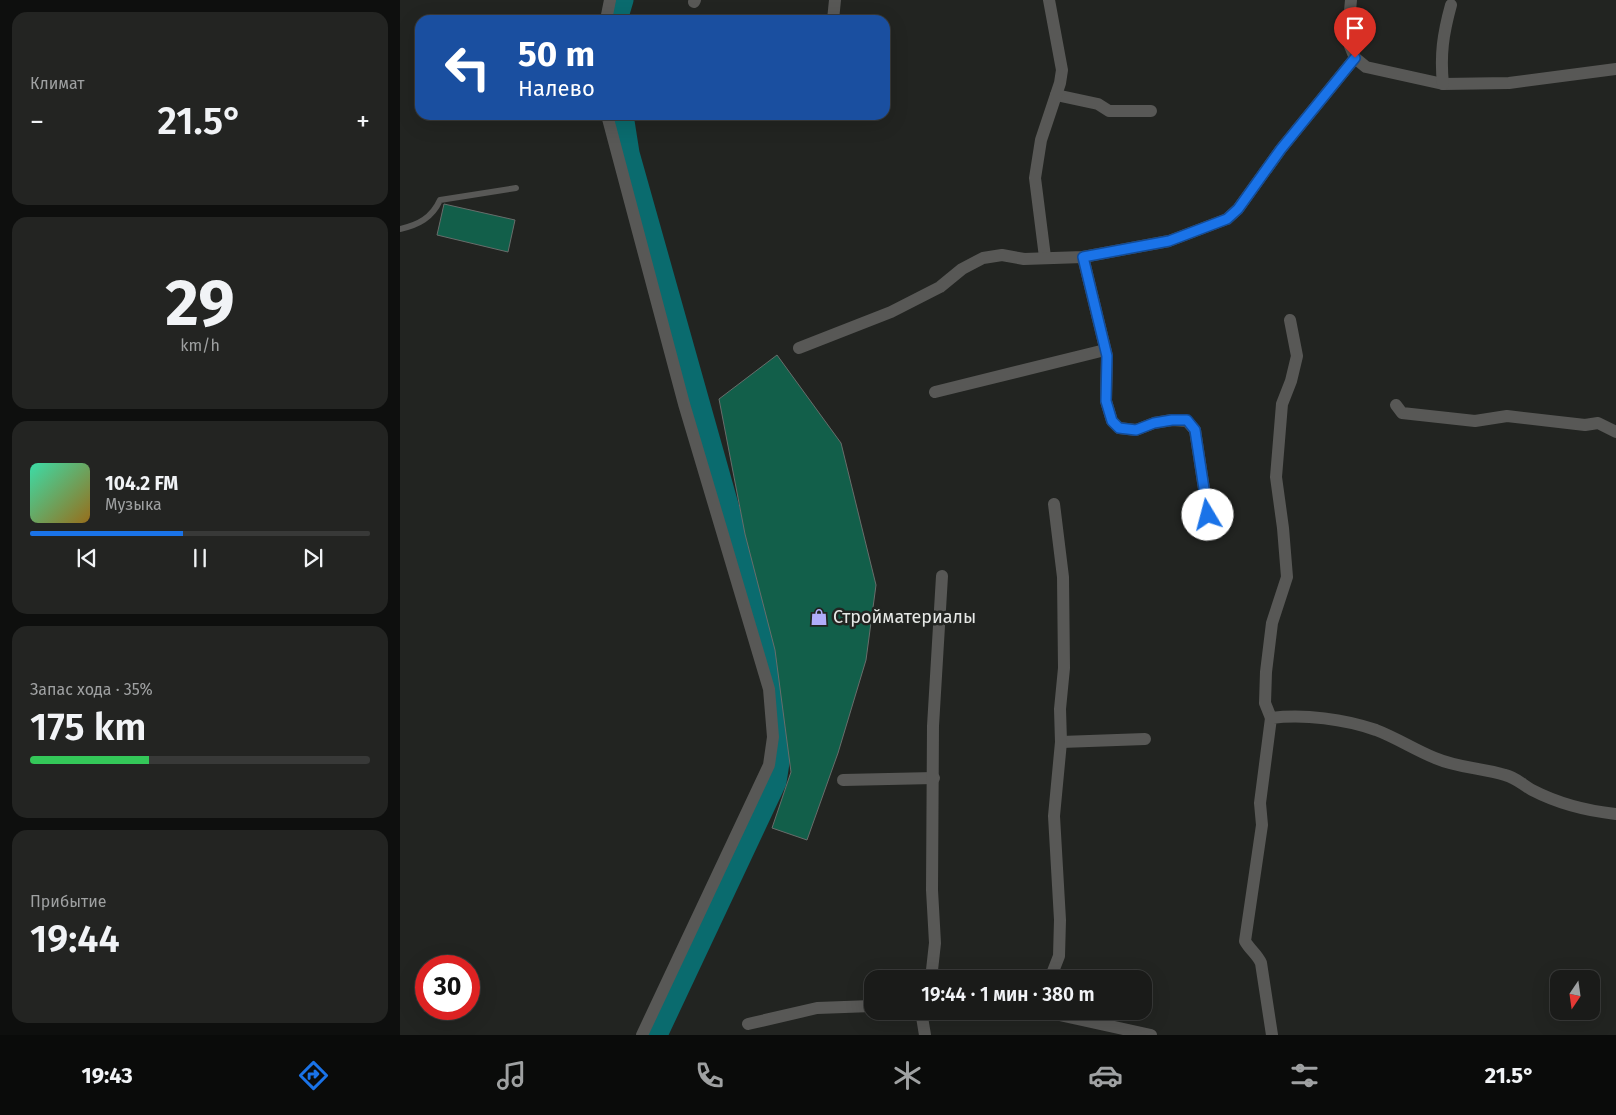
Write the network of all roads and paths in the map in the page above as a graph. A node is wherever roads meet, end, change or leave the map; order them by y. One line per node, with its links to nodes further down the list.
1 (610, 0): 6 (street)
2 (835, 0): 7 (street)
3 (1049, 0): 11 (street)
4 (1351, 0): 8 (street)
5 (1451, 5): 10 (street)
6 (607, 15)
7 (834, 15)
8 (1355, 58): 10 (street); 16 (street)
9 (1616, 69): 10 (street)
10 (1443, 84)
11 (1056, 94): 12 (street); 17 (street)
12 (1151, 110)
13 (608, 120): 39 (street)
14 (516, 188): 15 (lane)
15 (400, 229)
16 (1083, 257): 17 (street); 20 (street)
17 (1045, 258): 19 (street)
18 (1290, 320): 27 (street)
19 (800, 348)
20 (1105, 350): 21 (street); 25 (street)
21 (935, 392)
22 (1396, 405): 23 (street)
23 (1616, 432)
24 (1054, 504): 29 (street)
25 (1208, 515)
26 (942, 576): 30 (street)
27 (1271, 718): 32 (street); 42 (street)
28 (1145, 739): 29 (street)
29 (1060, 742): 34 (street)
30 (934, 778): 31 (street); 33 (street)
31 (843, 780)
32 (1616, 814)
33 (932, 970)
34 (1054, 970)
35 (864, 1006): 38 (street)
36 (922, 1020): 40 (street)
37 (1083, 1020): 41 (street)
38 (748, 1024)
39 (642, 1035)
40 (925, 1035)
41 (1152, 1035)
42 (1272, 1035)

